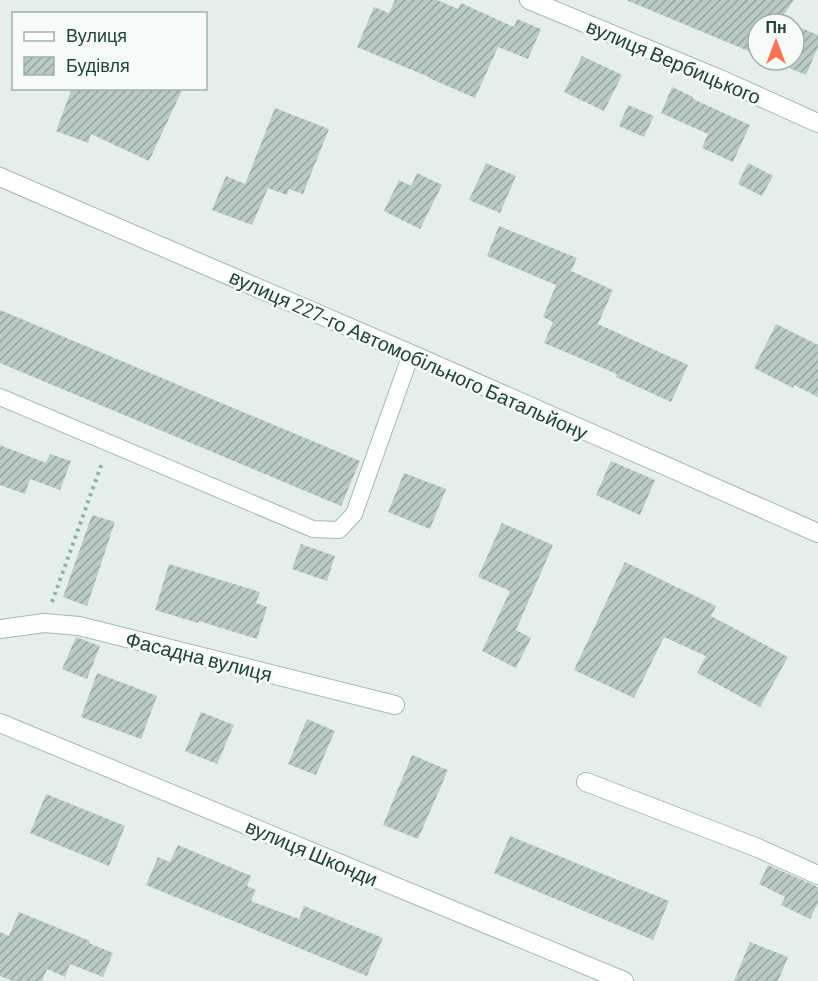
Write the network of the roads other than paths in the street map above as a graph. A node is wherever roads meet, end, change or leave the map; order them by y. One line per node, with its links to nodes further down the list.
1 (529, 0): 2 (street, вулиця Вербицького)
2 (818, 123)
3 (0, 177): 4 (street, вулиця 227-го Автомобільного Батальйону)
4 (411, 354): 5 (lane); 6 (street, вулиця 227-го Автомобільного Батальйону)
5 (0, 397)
6 (818, 533)
7 (0, 629): 8 (street, Фасадна вулиця)
8 (395, 705)
9 (0, 723): 12 (street, вулиця Шконди)
10 (586, 782): 11 (street)
11 (818, 875)
12 (624, 981)

